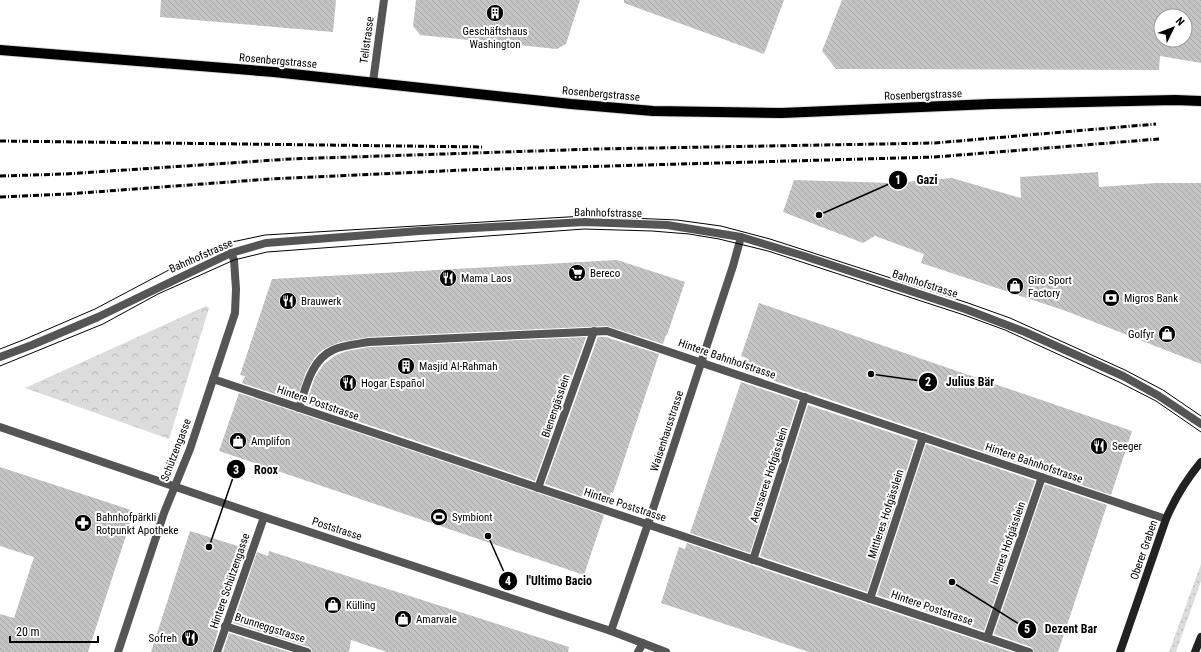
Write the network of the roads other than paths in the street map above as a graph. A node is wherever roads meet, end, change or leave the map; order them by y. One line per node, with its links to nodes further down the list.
1 (384, 0): 3 (street, Tellstrasse)
2 (0, 50): 3 (main road, Rosenbergstrasse)
3 (373, 82): 4 (main road, Rosenbergstrasse)
4 (1201, 101)
5 (741, 237): 6 (street, Bahnhofstrasse); 9 (street, Waisenhausstrasse); 13 (street, Bahnhofstrasse)
6 (231, 253): 8 (street, Bahnhofstrasse); 10 (street, Schützengasse)
7 (594, 331): 9 (street, Hintere Bahnhofstrasse); 12 (street, Hintere Bahnhofstrasse); 19 (street, Bienengässlein)
8 (0, 357)
9 (701, 362): 11 (street, Hintere Bahnhofstrasse); 22 (street, Waisenhausstrasse)
10 (214, 379): 12 (street, Hintere Poststrasse); 18 (street, Schützengasse)
11 (805, 397): 15 (street, Hintere Bahnhofstrasse); 23 (street, Aeusseres Hofgässlein)
12 (299, 408): 19 (street, Hintere Poststrasse)
13 (1201, 424)
14 (0, 427): 18 (street, Poststrasse)
15 (923, 437): 17 (street, Hintere Bahnhofstrasse); 24 (street, Mittleres Hofgässlein)
16 (1201, 462): 21 (main road, Oberer Graben)
17 (1042, 477): 21 (street, Hintere Bahnhofstrasse); 28 (street, Inneres Hofgässlein)
18 (174, 487): 20 (street, Poststrasse); 30 (street, Schützengasse)
19 (538, 488): 22 (street, Hintere Poststrasse)
20 (264, 517): 25 (street, Hintere Schützengasse); 26 (street, Poststrasse)
21 (1166, 519): 36 (main road, Oberer Graben)
22 (648, 524): 23 (street, Hintere Poststrasse); 26 (street, Waisenhausstrasse)
23 (753, 560): 24 (street, Hintere Poststrasse)
24 (870, 599): 28 (street, Hintere Poststrasse)
25 (225, 626): 31 (street, Hintere Schützengasse); 32 (street, Brunneggstrasse)
26 (611, 631): 29 (street, Poststrasse)
27 (1201, 637): 37 (main road)
28 (987, 638): 35 (street, Hintere Poststrasse)
29 (643, 643): 33 (street); 34 (street, Poststrasse)
30 (118, 652)
31 (217, 652)
32 (307, 652)
33 (638, 652)
34 (666, 652)
35 (1029, 652)
36 (1120, 652)
37 (1195, 652)

